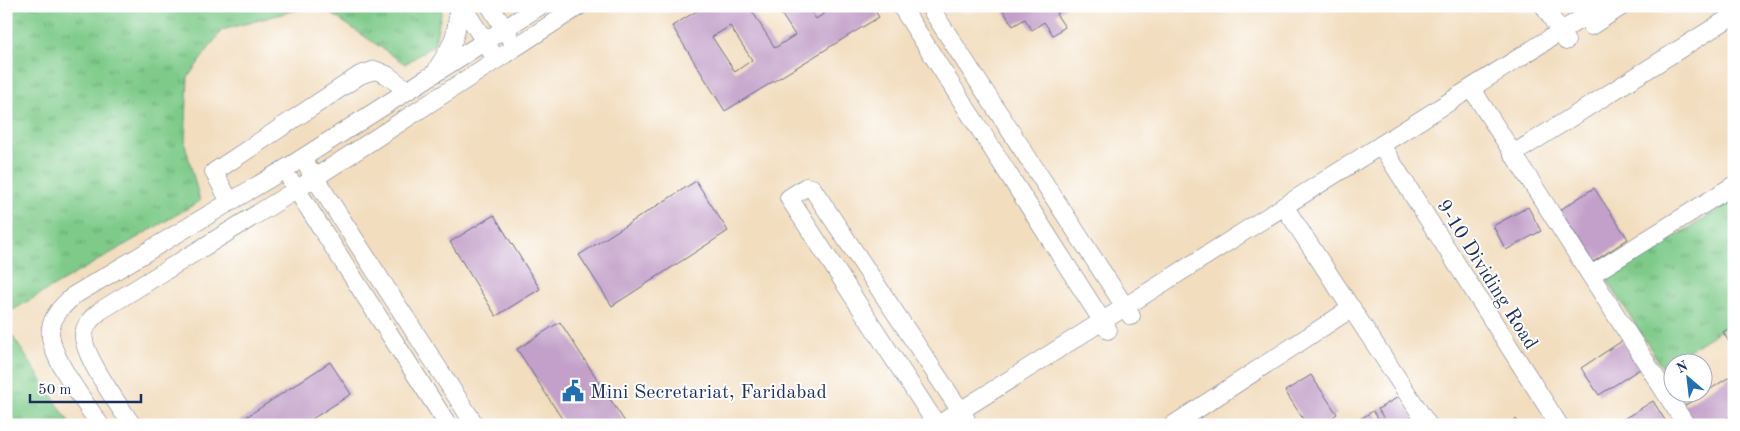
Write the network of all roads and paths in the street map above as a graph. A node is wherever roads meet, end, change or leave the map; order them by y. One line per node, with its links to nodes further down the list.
1 (458, 6): 17 (street)
2 (462, 6): 14 (street)
3 (490, 6): 12 (street)
4 (540, 6): 12 (street)
5 (579, 6): 15 (street)
6 (902, 6): 32 (street)
7 (930, 6): 31 (street)
8 (1544, 6): 13 (street)
9 (1601, 6): 13 (street)
10 (1622, 6): 13 (street)
11 (1734, 15): 21 (street)
12 (504, 29): 14 (street); 15 (street)
13 (1563, 37): 19 (street); 20 (street)
14 (484, 41): 16 (street); 17 (street)
15 (515, 47): 16 (street)
16 (496, 60): 24 (street)
17 (434, 74): 18 (street)
18 (407, 90): 22 (street); 27 (street)
19 (1477, 97): 20 (street); 21 (street)
20 (1384, 150): 28 (street); 41 (street, 9-10 Dividing Road)
21 (1513, 154): 29 (street)
22 (303, 157): 23 (street); 24 (street)
23 (284, 169): 26 (street); 27 (street)
24 (314, 178): 26 (street); 37 (street)
25 (1734, 185): 29 (street)
26 (296, 190): 35 (street); 36 (street)
27 (230, 202): 34 (street)
28 (1287, 211): 30 (street); 31 (street)
29 (1591, 276): 42 (street)
30 (1352, 308): 39 (street); 40 (street)
31 (1128, 311): 32 (street)
32 (1105, 326): 33 (street)
33 (962, 418): 38 (street); 38 (street)
34 (100, 425)
35 (132, 425)
36 (448, 425)
37 (475, 425)
38 (937, 425)
39 (1173, 425)
40 (1428, 425)
41 (1559, 425)
42 (1686, 425)

